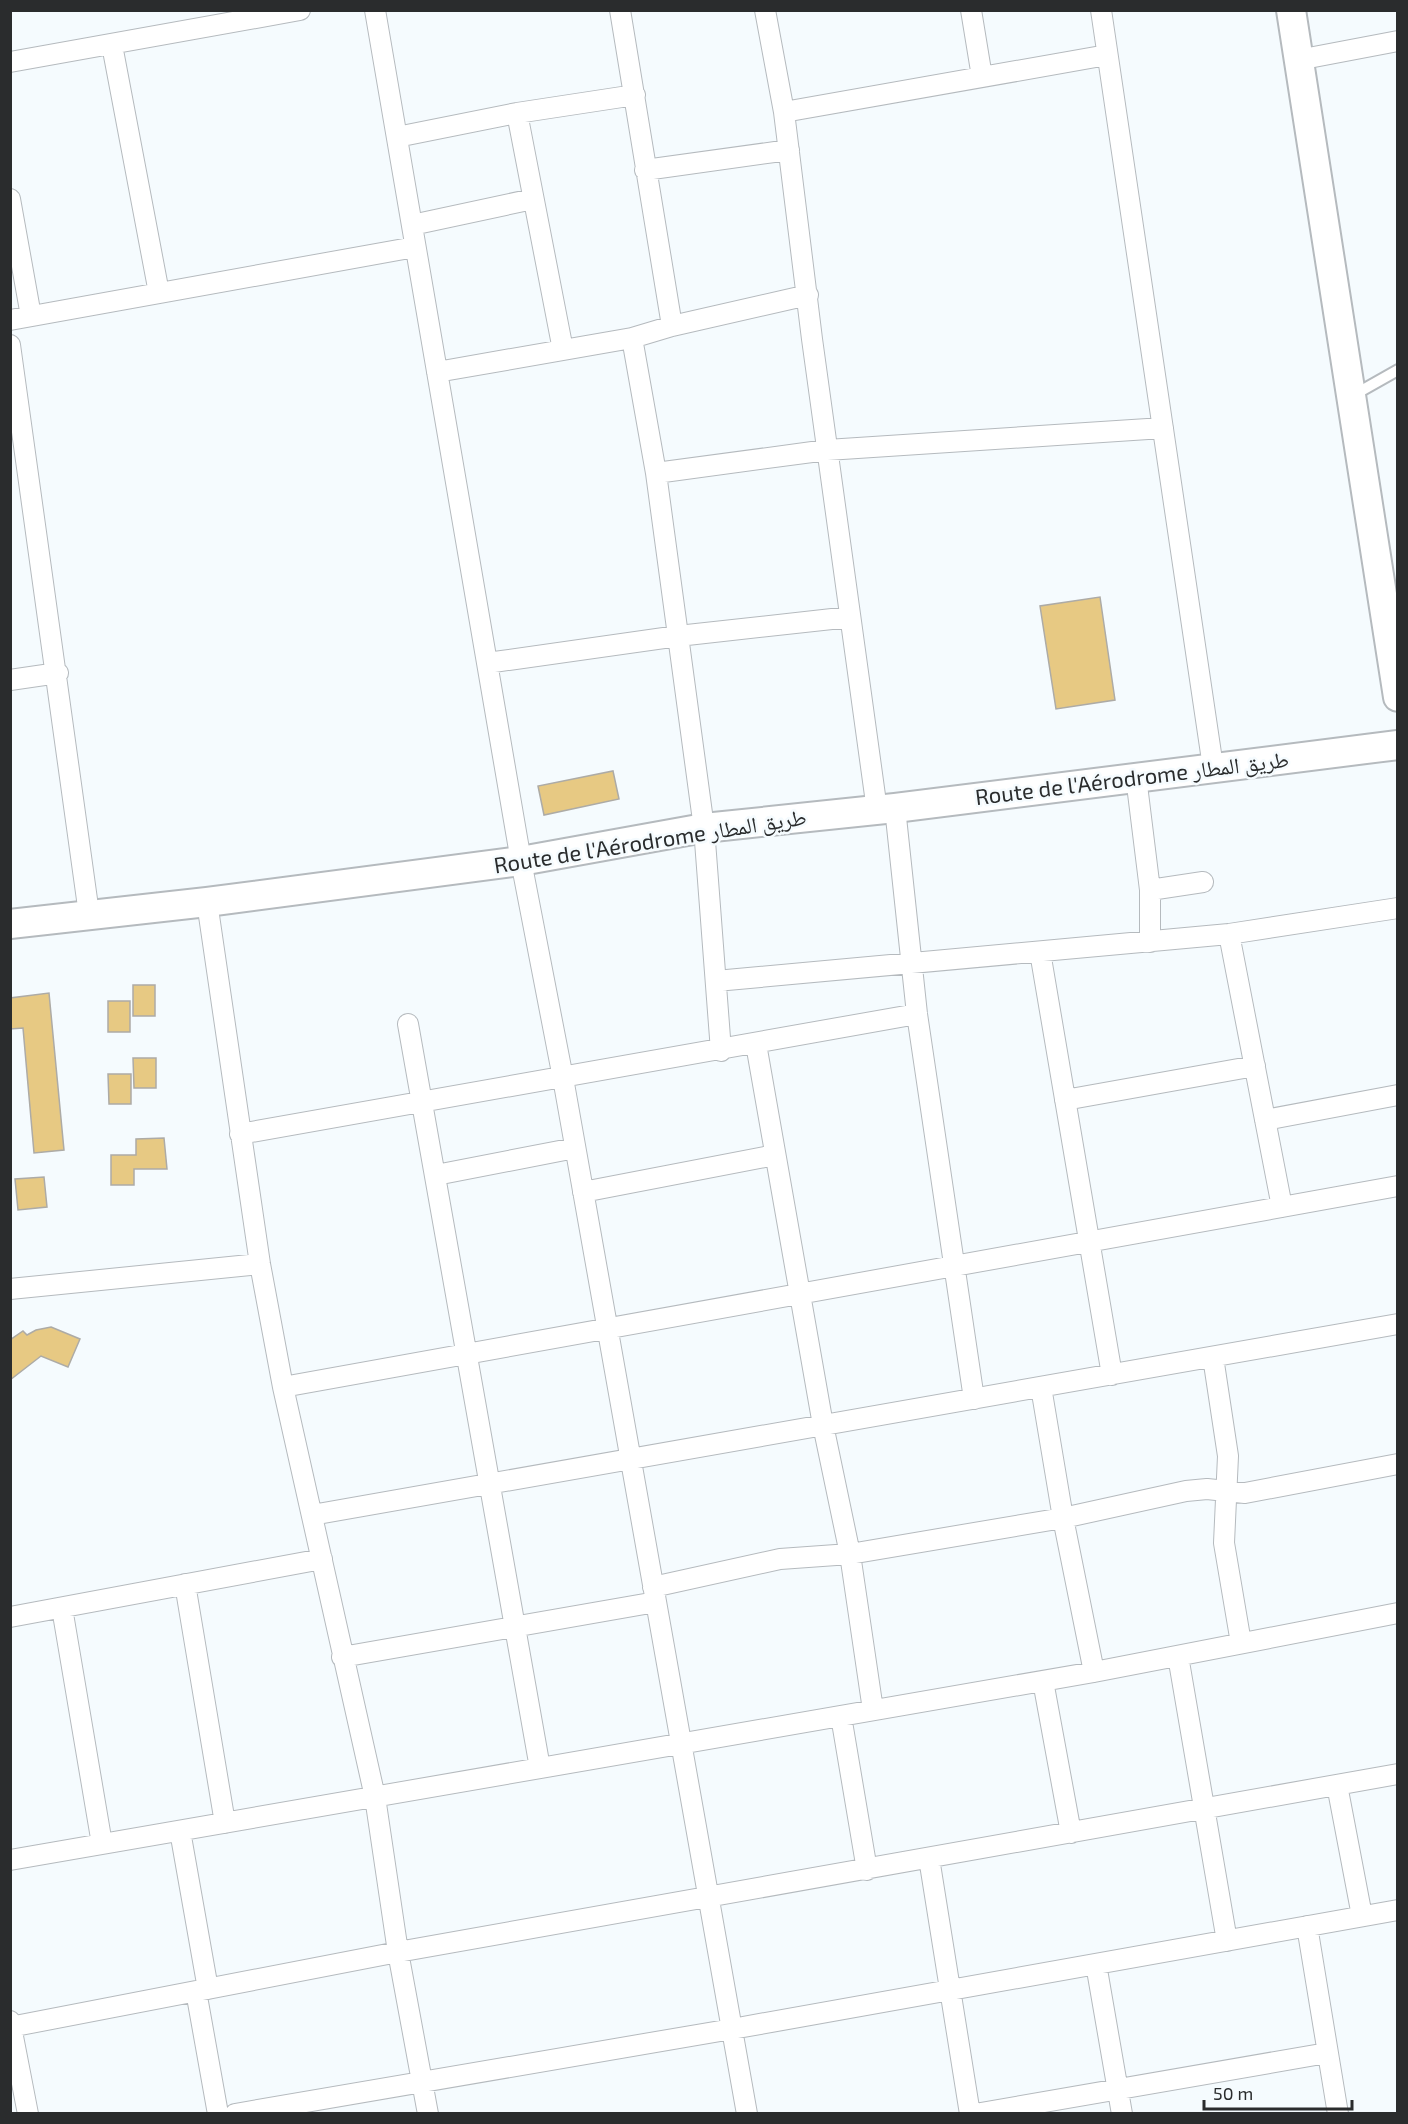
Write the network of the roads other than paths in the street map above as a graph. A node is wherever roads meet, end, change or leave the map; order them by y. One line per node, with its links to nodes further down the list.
1 (300, 10): 9 (street)
2 (375, 10): 17 (street)
3 (620, 10): 14 (street)
4 (765, 10): 15 (street)
5 (971, 10): 13 (street)
6 (1101, 10): 10 (street)
7 (1291, 10): 11 (street)
8 (1398, 41): 11 (street)
9 (112, 45): 12 (street); 24 (street)
10 (1107, 55): 13 (street); 35 (street)
11 (1298, 60): 34 (street)
12 (10, 62)
13 (982, 77): 15 (street)
14 (635, 95): 16 (street); 19 (street)
15 (784, 112): 18 (street)
16 (517, 113): 17 (street); 21 (street)
17 (397, 137): 22 (street)
18 (789, 150): 19 (street); 25 (street)
19 (645, 170): 28 (street)
20 (10, 199): 26 (street)
21 (533, 199): 22 (street); 31 (street)
22 (412, 225): 23 (street)
23 (415, 247): 24 (street); 33 (street)
24 (159, 293): 26 (street)
25 (808, 295): 28 (street); 36 (street)
26 (31, 316): 27 (street)
27 (10, 320)
28 (672, 326): 29 (street)
29 (632, 338): 31 (street); 37 (street)
30 (10, 345): 41 (street)
31 (563, 350): 33 (street)
32 (1398, 370): 34 (lane)
33 (437, 372): 40 (street)
34 (1352, 396): 43 (street)
35 (1163, 428): 36 (street); 45 (street)
36 (827, 450): 37 (street); 38 (street)
37 (656, 473): 39 (street)
38 (850, 617): 39 (street); 47 (street)
39 (678, 636): 40 (street); 48 (street)
40 (487, 663): 49 (street)
41 (58, 673): 42 (street); 54 (street)
42 (10, 680)
43 (1398, 697)
44 (1398, 745): 45 (street, Route de l'Aérodrome طريق المطار)
45 (1213, 768): 46 (street, Route de l'Aérodrome طريق المطار)
46 (1136, 777): 47 (street, Route de l'Aérodrome طريق المطار); 51 (street)
47 (886, 809): 48 (street, Route de l'Aérodrome طريق المطار); 59 (street)
48 (704, 828): 49 (street, Route de l'Aérodrome طريق المطار); 60 (street)
49 (521, 861): 52 (street, Route de l'Aérodrome طريق المطار); 66 (street)
50 (1203, 882): 51 (street)
51 (1150, 890): 57 (street)
52 (207, 902): 54 (street, Route de l'Aérodrome طريق المطار); 71 (street)
53 (1397, 912): 56 (street)
54 (89, 914): 55 (street, Route de l'Aérodrome طريق المطار)
55 (10, 924)
56 (1229, 934): 57 (street); 65 (street)
57 (1150, 942): 58 (street)
58 (1040, 952): 59 (street); 69 (street)
59 (911, 963): 60 (street); 61 (street)
60 (716, 981): 64 (street)
61 (917, 1014): 63 (street); 80 (street)
62 (408, 1024): 68 (street)
63 (756, 1044): 64 (street); 73 (street)
64 (722, 1051): 66 (street)
65 (1255, 1066): 69 (street); 70 (street)
66 (562, 1078): 68 (street); 72 (street)
67 (1398, 1095): 70 (street)
68 (422, 1101): 71 (street); 74 (street)
69 (1065, 1101): 78 (street)
70 (1265, 1120): 77 (street)
71 (240, 1134): 79 (street)
72 (575, 1148): 74 (street); 76 (street)
73 (775, 1155): 76 (street); 82 (street)
74 (436, 1175): 85 (street)
75 (1398, 1186): 77 (street)
76 (583, 1192): 84 (street)
77 (1282, 1207): 78 (street)
78 (1089, 1242): 80 (street); 87 (street)
79 (260, 1264): 81 (street); 89 (street)
80 (956, 1265): 82 (street); 90 (street)
81 (10, 1289)
82 (800, 1294): 84 (street); 91 (street)
83 (1398, 1324): 86 (street)
84 (608, 1330): 85 (street); 92 (street)
85 (468, 1354): 89 (street); 94 (street)
86 (1213, 1357): 87 (street); 95 (street)
87 (1112, 1374): 88 (street)
88 (1041, 1387): 90 (street); 97 (street)
89 (283, 1388): 96 (street)
90 (974, 1399): 91 (street)
91 (823, 1425): 92 (street); 98 (street)
92 (630, 1460): 94 (street); 101 (street)
93 (1398, 1464): 95 (street)
94 (492, 1484): 96 (street); 105 (street)
95 (1227, 1492): 97 (street); 106 (street)
96 (312, 1515): 99 (street)
97 (1063, 1518): 98 (street); 109 (street)
98 (850, 1554): 101 (street); 111 (street)
99 (322, 1559): 100 (street); 108 (street)
100 (184, 1584): 102 (street); 119 (street)
101 (654, 1594): 105 (street); 113 (street)
102 (62, 1608): 104 (street); 122 (street)
103 (1398, 1612): 106 (street)
104 (10, 1617)
105 (516, 1627): 108 (street); 114 (street)
106 (1241, 1643): 107 (street)
107 (1178, 1656): 109 (street); 118 (street)
108 (342, 1657): 117 (street)
109 (1094, 1671): 110 (street)
110 (1043, 1681): 111 (street); 121 (street)
111 (873, 1710): 112 (street)
112 (841, 1716): 113 (street); 125 (street)
113 (681, 1743): 114 (street); 126 (street)
114 (540, 1768): 117 (street)
115 (1398, 1774): 116 (street)
116 (1337, 1785): 118 (street); 128 (street)
117 (375, 1797): 119 (street); 131 (street)
118 (1204, 1810): 121 (street); 130 (street)
119 (225, 1823): 120 (street)
120 (180, 1831): 122 (street); 133 (street)
121 (1071, 1833): 123 (street)
122 (102, 1844): 124 (street)
123 (929, 1858): 125 (street); 134 (street)
124 (10, 1860)
125 (867, 1870): 126 (street)
126 (708, 1897): 131 (street); 136 (street)
127 (1398, 1910): 128 (street)
128 (1362, 1916): 129 (street)
129 (1307, 1926): 130 (street); 137 (street)
130 (1227, 1941): 132 (street)
131 (399, 1952): 133 (street); 138 (street)
132 (1096, 1964): 134 (street); 139 (street)
133 (202, 1990): 135 (street); 142 (street)
134 (951, 1990): 136 (street); 146 (street)
135 (11, 2025): 141 (street)
136 (732, 2029): 138 (street); 145 (street)
137 (1327, 2053): 139 (street); 149 (street)
138 (422, 2080): 140 (street); 144 (street)
139 (1118, 2089): 147 (street); 148 (street)
140 (270, 2110): 143 (street)
141 (27, 2114)
142 (218, 2114)
143 (235, 2114)
144 (428, 2114)
145 (747, 2114)
146 (970, 2114)
147 (975, 2114)
148 (1122, 2114)
149 (1338, 2114)

